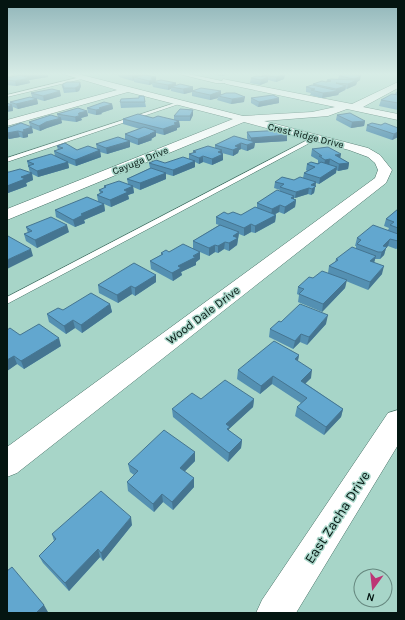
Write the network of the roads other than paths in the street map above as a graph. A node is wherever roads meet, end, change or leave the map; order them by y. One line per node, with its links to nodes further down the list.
1 (80, 103): 9 (street)
2 (180, 103): 7 (street); 11 (lane)
3 (329, 103): 5 (street)
4 (358, 103): 5 (street, Cayuga Drive)
5 (349, 107): 6 (street); 8 (street, Cayuga Drive)
6 (398, 117)
7 (242, 119): 8 (street, Cayuga Drive); 13 (street, Cayuga Drive)
8 (276, 122): 10 (street, Crest Ridge Drive)
9 (7, 123)
10 (317, 138): 12 (street, Crest Ridge Drive); 14 (lane)
11 (7, 160)
12 (380, 160): 16 (street, Wood Dale Drive)
13 (7, 214)
14 (7, 301)
15 (398, 421): 17 (street, East Zacha Drive)
16 (7, 464)
17 (275, 613)

